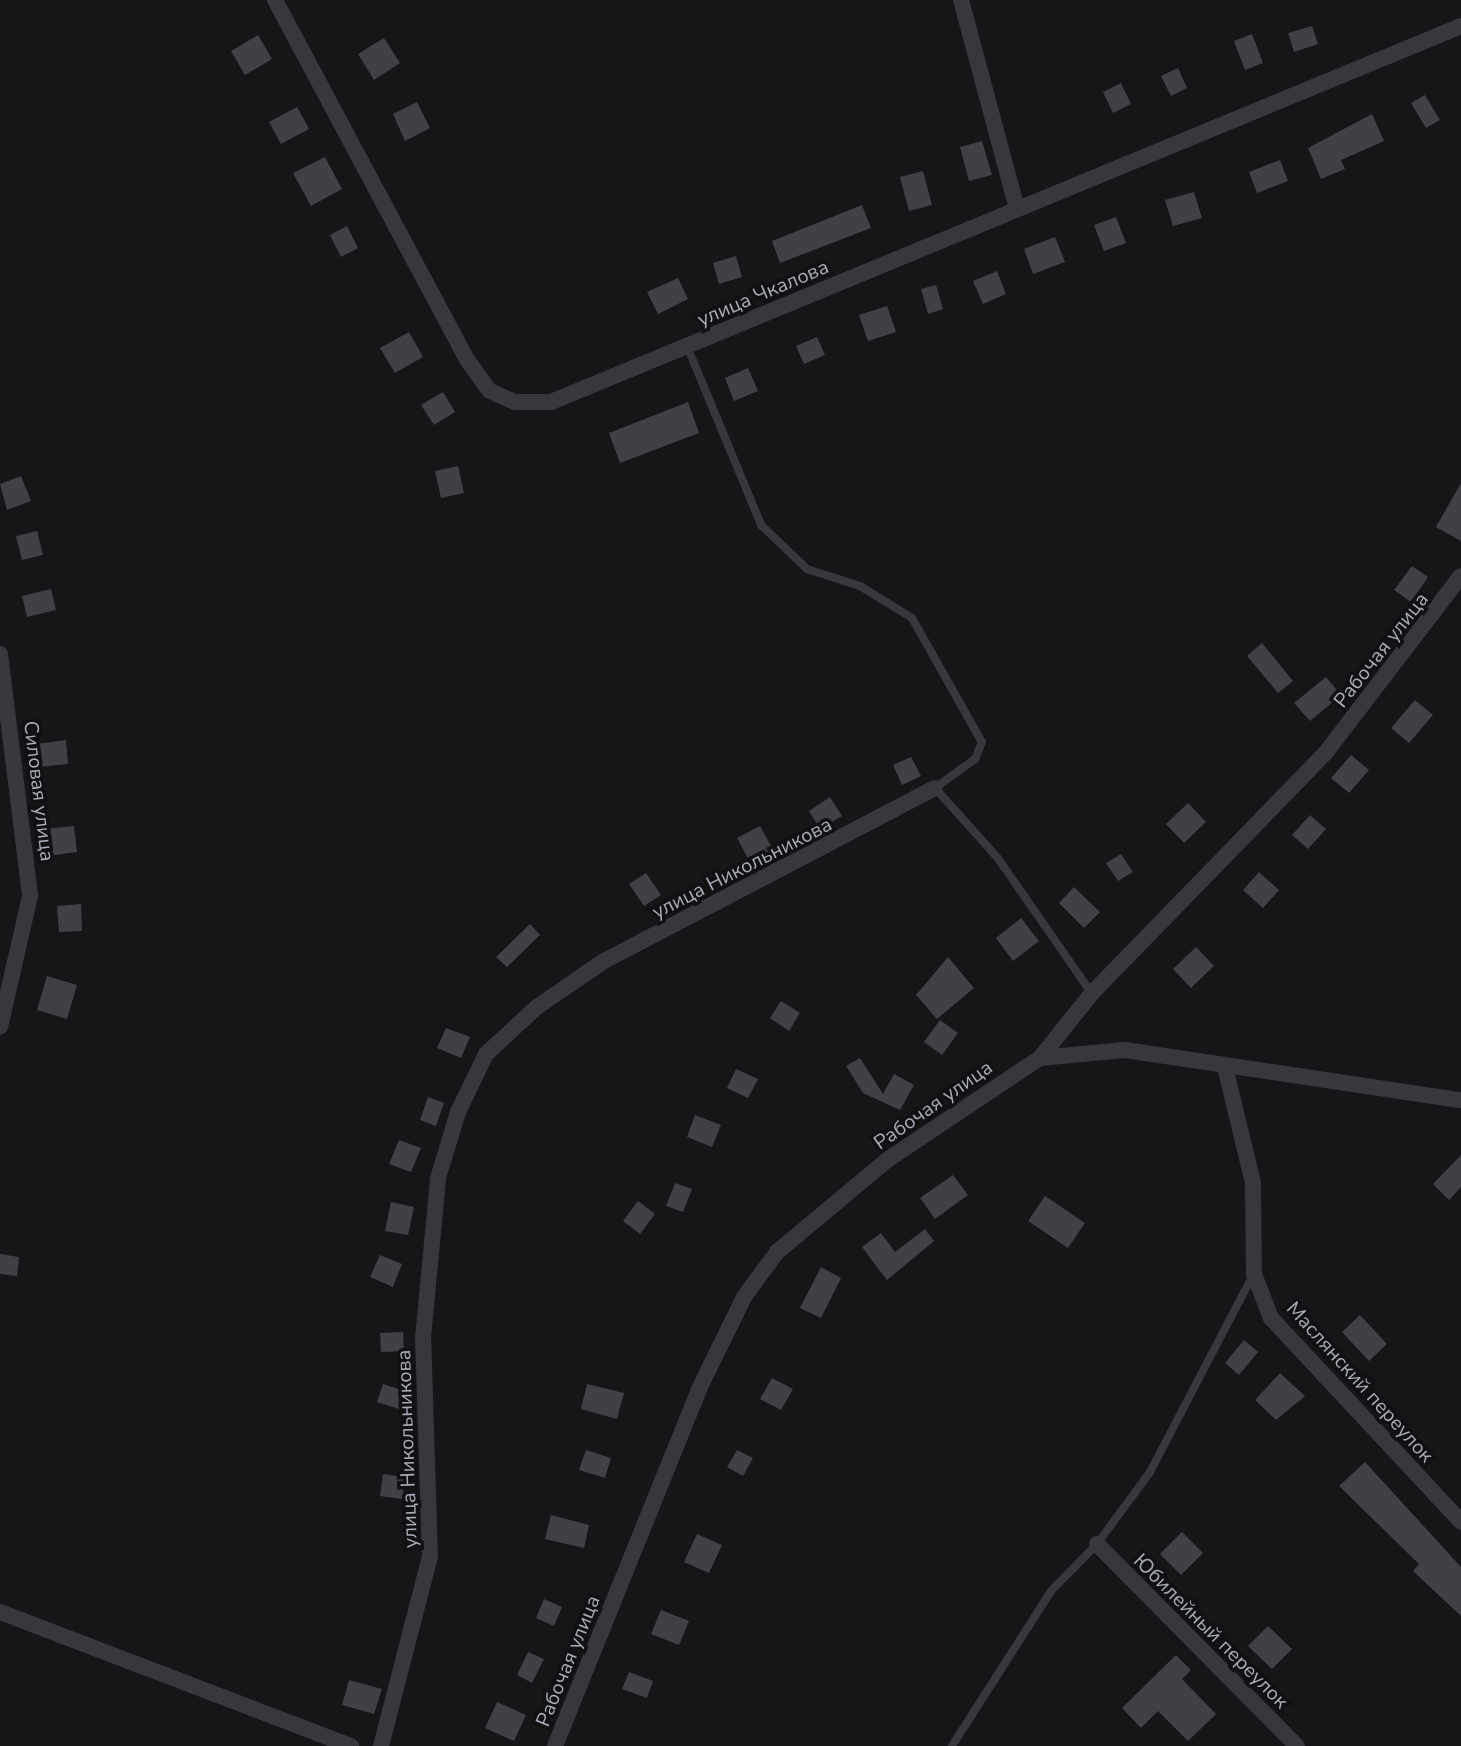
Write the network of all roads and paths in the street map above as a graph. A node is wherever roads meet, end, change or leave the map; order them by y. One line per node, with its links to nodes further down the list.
1 (275, 0): 5 (street, улица Чкалова)
2 (961, 0): 4 (street)
3 (1461, 26): 4 (street, улица Чкалова)
4 (1017, 209): 5 (street, улица Чкалова)
5 (687, 346): 8 (lane)
6 (1461, 576): 9 (street, Рабочая улица)
7 (0, 654): 10 (street, Силовая улица)
8 (935, 788): 9 (lane); 19 (street, улица Никольникова)
9 (1092, 993): 11 (street, Рабочая улица)
10 (0, 1027)
11 (1040, 1058): 12 (street); 20 (street, Рабочая улица)
12 (1225, 1067): 13 (street); 14 (street, Маслянский переулок)
13 (1460, 1101)
14 (1254, 1274): 15 (street, Маслянский переулок); 16 (lane)
15 (1461, 1522)
16 (1097, 1544): 21 (lane); 22 (street, Юбилейный переулок)
17 (0, 1612): 18 (street)
18 (351, 1746)
19 (381, 1746)
20 (555, 1746)
21 (952, 1746)
22 (1297, 1746)

